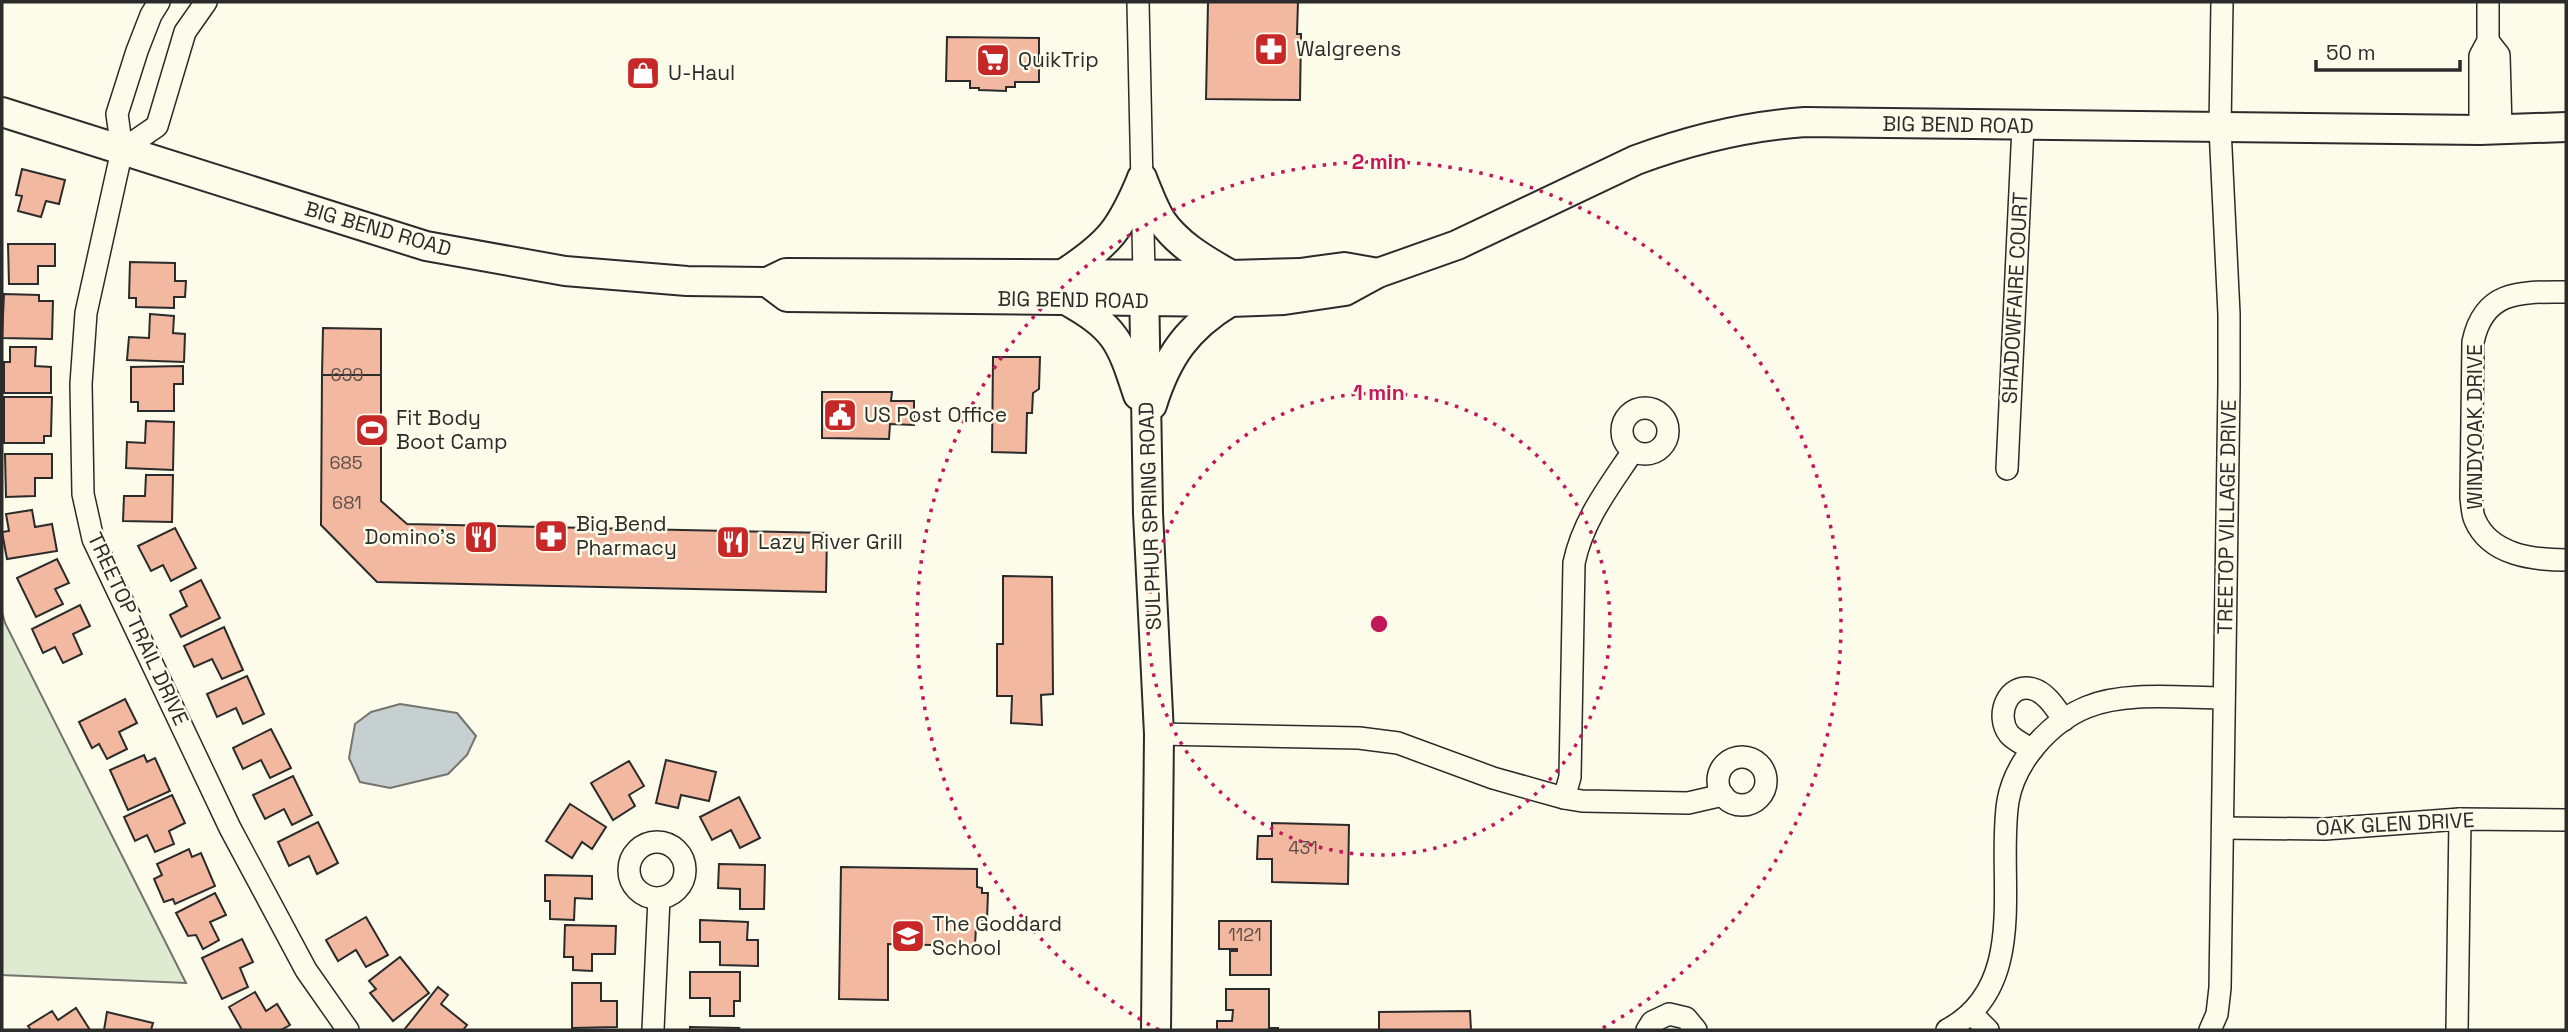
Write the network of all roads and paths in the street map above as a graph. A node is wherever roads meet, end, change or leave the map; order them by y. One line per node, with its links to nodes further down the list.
1 (159, 2): 11 (street, TREETOP TRAIL DRIVE)
2 (206, 2): 11 (street)
3 (1138, 2): 12 (street, SULPHUR SPRING ROAD)
4 (2222, 2): 9 (street, TREETOP VILLAGE DRIVE)
5 (2488, 2): 10 (street)
6 (2, 112): 11 (main road, BIG BEND ROAD)
7 (2023, 126): 9 (main road, BIG BEND ROAD); 15 (main road, BIG BEND ROAD); 19 (street, SHADOWFAIRE COURT)
8 (2566, 127): 10 (main road, BIG BEND ROAD)
9 (2220, 128): 10 (main road, BIG BEND ROAD); 21 (street, TREETOP VILLAGE DRIVE)
10 (2490, 129)
11 (122, 150): 13 (main road, BIG BEND ROAD); 32 (street, TREETOP TRAIL DRIVE)
12 (1142, 178): 13 (main road); 14 (street, SULPHUR SPRING ROAD); 15 (main road)
13 (1063, 287): 14 (main road, BIG BEND ROAD); 17 (main road)
14 (1144, 288): 15 (main road, BIG BEND ROAD); 17 (main road, SULPHUR SPRING ROAD)
15 (1231, 289): 17 (main road)
16 (2566, 292): 20 (street, WINDYOAK DRIVE)
17 (1147, 421): 23 (main road, SULPHUR SPRING ROAD)
18 (1633, 451): 26 (street)
19 (2007, 469)
20 (2566, 560)
21 (2224, 698): 22 (street); 29 (street, TREETOP VILLAGE DRIVE)
22 (2064, 720): 24 (street); 24 (street)
23 (1158, 734): 26 (street); 34 (main road, SULPHUR SPRING ROAD)
24 (2032, 750): 31 (street)
25 (1723, 796): 26 (street)
26 (1564, 798)
27 (2460, 818): 28 (street, OAK GLEN DRIVE); 29 (street, OAK GLEN DRIVE); 40 (street)
28 (2566, 820)
29 (2223, 828): 39 (street, TREETOP VILLAGE DRIVE)
30 (659, 898): 33 (street)
31 (1971, 1013): 37 (street); 38 (street)
32 (348, 1030)
33 (653, 1030)
34 (1156, 1030)
35 (1647, 1030): 36 (street)
36 (1696, 1030)
37 (1947, 1030)
38 (1988, 1030)
39 (2210, 1030)
40 (2457, 1030)

